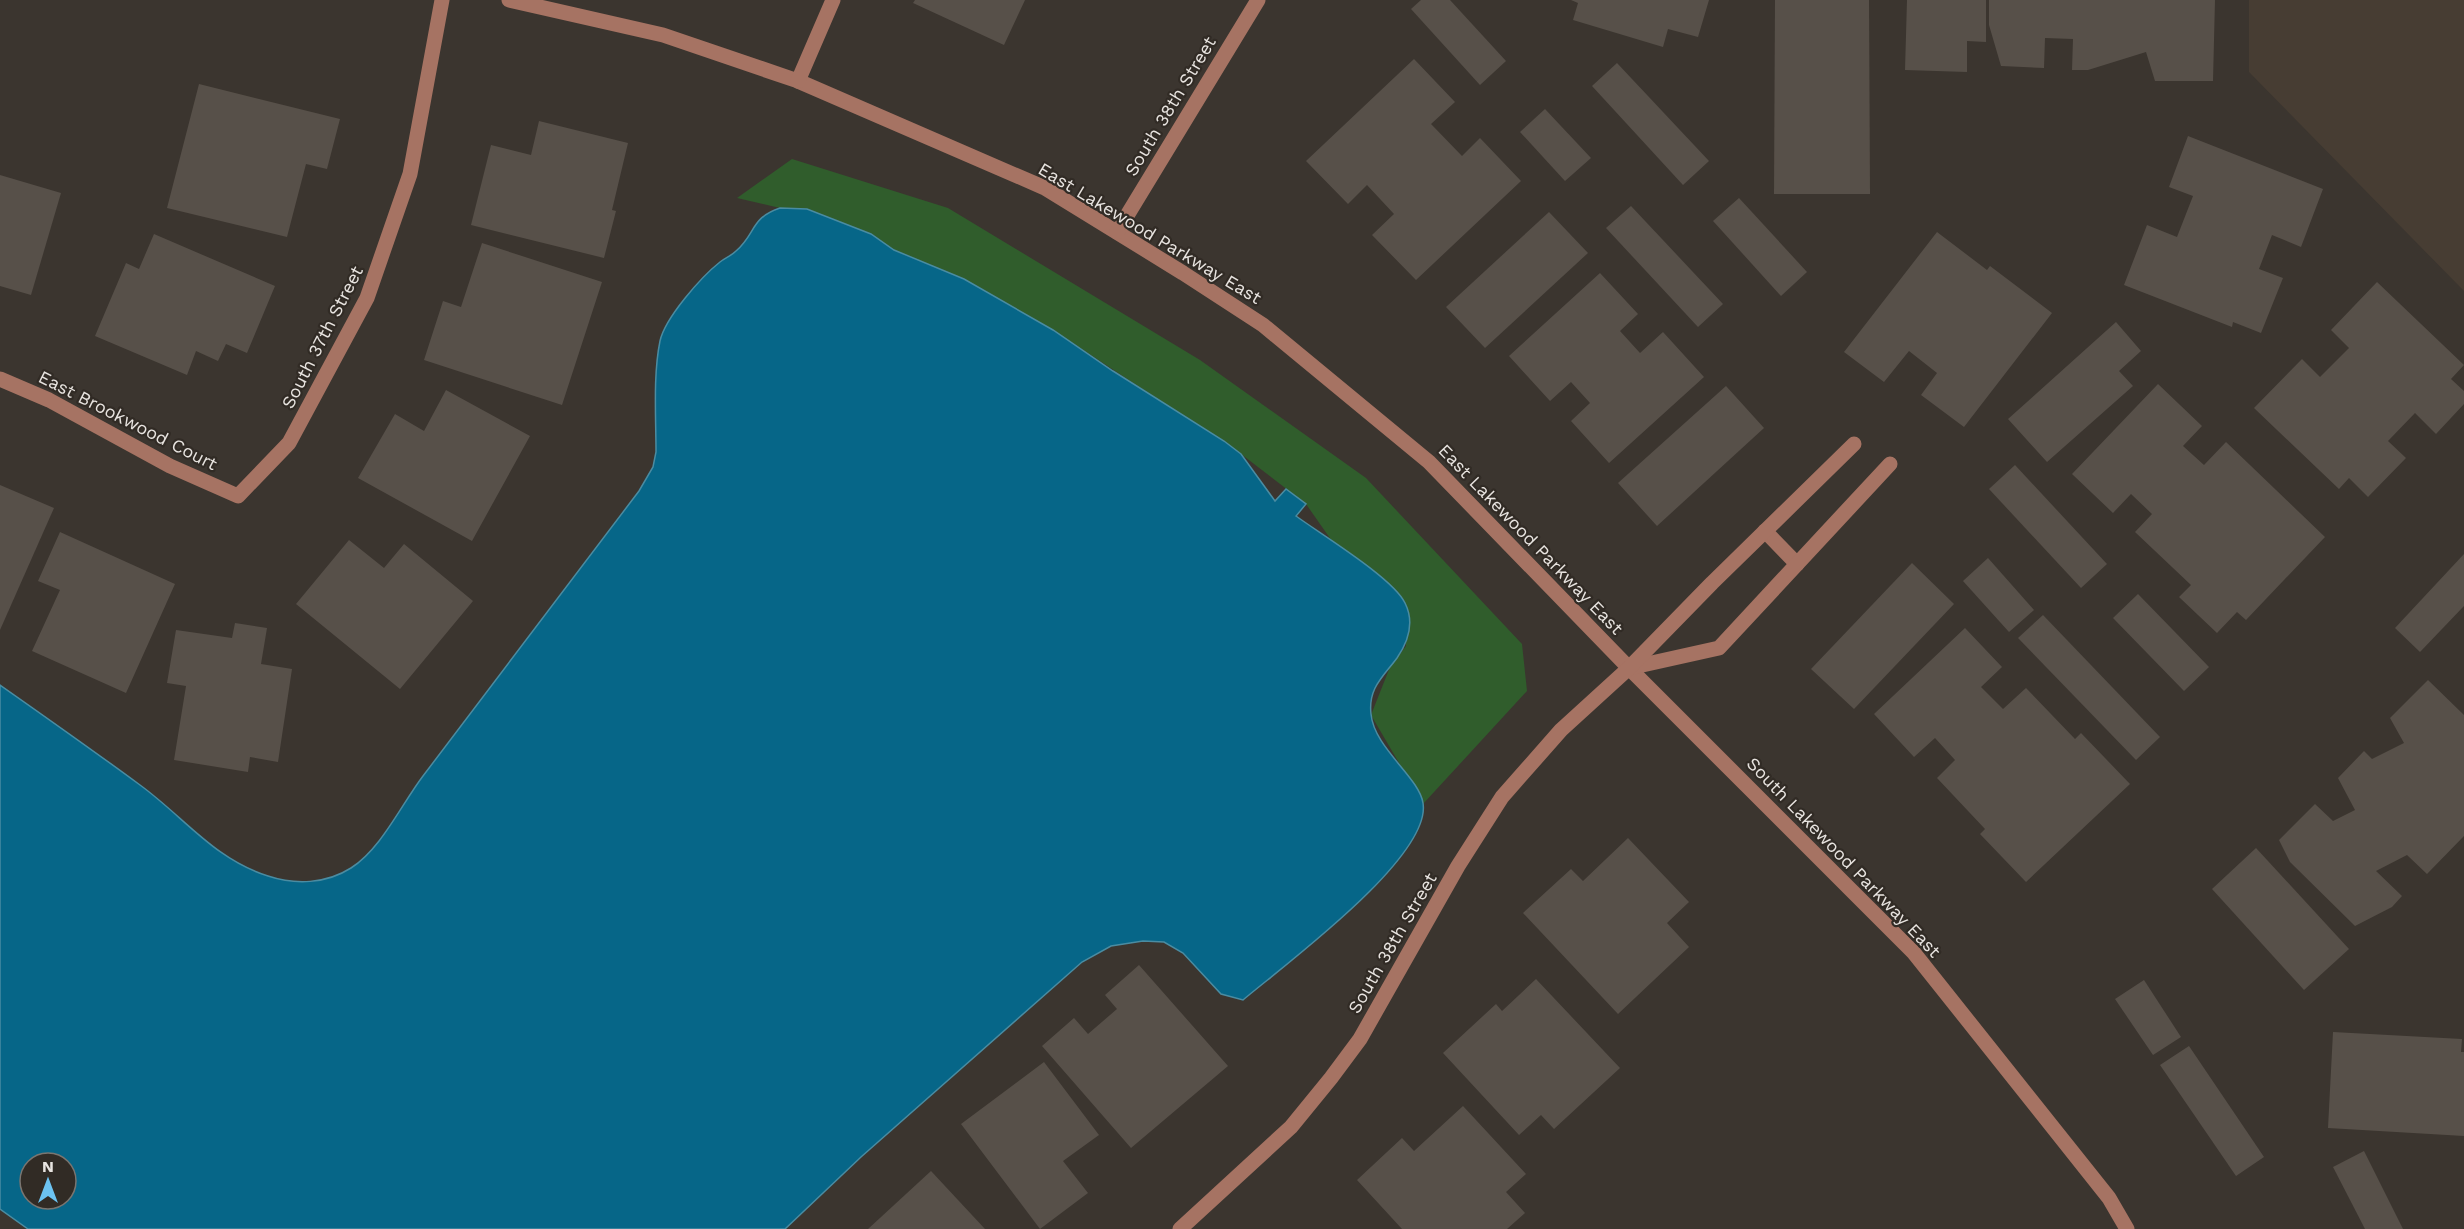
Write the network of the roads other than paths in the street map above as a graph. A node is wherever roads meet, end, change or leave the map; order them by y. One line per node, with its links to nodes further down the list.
1 (442, 0): 10 (street, South 37th Street)
2 (509, 0): 5 (street, East Lakewood Parkway East)
3 (833, 0): 5 (street)
4 (1257, 0): 6 (street, South 38th Street)
5 (798, 81): 6 (street, East Lakewood Parkway East)
6 (1117, 232): 13 (street, East Lakewood Parkway East)
7 (0, 379): 10 (street, East Brookwood Court)
8 (1854, 444): 11 (street, South 38th Street)
9 (1890, 464): 12 (street)
10 (238, 496)
11 (1765, 531): 12 (street); 13 (street, South 38th Street)
12 (1797, 564): 13 (street)
13 (1629, 668): 14 (street, South 38th Street); 15 (street, South Lakewood Parkway East)
14 (1180, 1229)
15 (2127, 1229)

